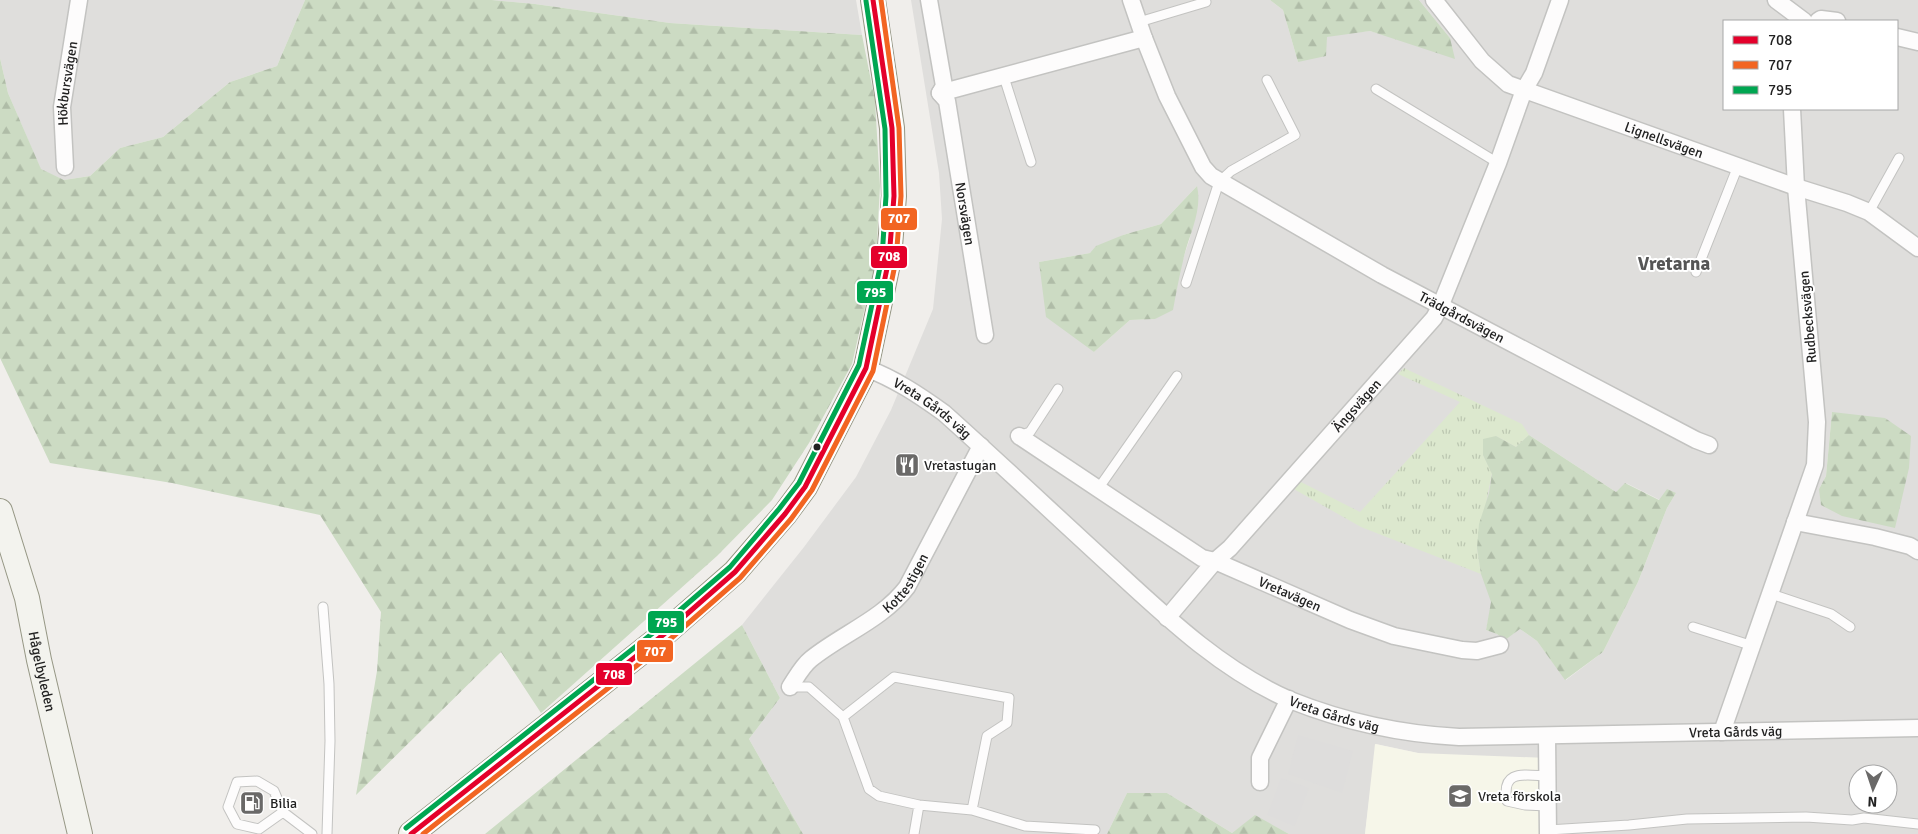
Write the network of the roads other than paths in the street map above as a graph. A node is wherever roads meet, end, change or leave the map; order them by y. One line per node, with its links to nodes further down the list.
1 (79, 0): 24 (street, Hökbursvägen)
2 (874, 0): 33 (main road)
3 (929, 0): 18 (street, Norsvägen)
4 (1131, 0): 10 (street, Trädgårdsvägen)
5 (1434, 0): 17 (street, Lignellsvägen)
6 (1560, 0): 17 (street, Ängsvägen)
7 (1776, 0): 9 (street)
8 (1206, 2): 10 (lane)
9 (1803, 20)
10 (1138, 22): 12 (street, Trädgårdsvägen)
11 (1898, 37): 13 (street)
12 (1144, 38): 14 (street); 25 (street, Trädgårdsvägen)
13 (1918, 42)
14 (1004, 77): 18 (street); 21 (lane)
15 (1267, 80): 25 (lane)
16 (1376, 89): 22 (lane)
17 (1524, 90): 22 (street, Ängsvägen); 23 (street, Lignellsvägen)
18 (940, 93): 32 (street, Norsvägen)
19 (1792, 110): 26 (street, Rudbecksvägen)
20 (1899, 158): 27 (lane)
21 (1031, 162)
22 (1498, 163): 31 (street, Ängsvägen)
23 (1738, 166): 26 (street, Lignellsvägen); 29 (lane)
24 (65, 167)
25 (1219, 182): 30 (lane); 31 (street, Trädgårdsvägen)
26 (1796, 187): 27 (street, Lignellsvägen); 41 (street, Rudbecksvägen)
27 (1869, 212): 28 (street, Lignellsvägen)
28 (1918, 248)
29 (1696, 272)
30 (1186, 284)
31 (1440, 306): 37 (street, Trädgårdsvägen); 43 (street, Ängsvägen)
32 (985, 335)
33 (866, 368): 38 (street, Vreta Gårds väg); 70 (main road)
34 (1177, 376): 39 (lane)
35 (1058, 389): 36 (lane)
36 (1019, 436): 39 (street, Vretavägen)
37 (1709, 445)
38 (981, 446): 46 (street, Vreta Gårds väg); 51 (street, Kottestigen)
39 (1098, 489): 43 (street, Vretavägen)
40 (0, 511): 67 (main road, Hågelbyleden)
41 (1795, 522): 42 (street); 44 (street, Rudbecksvägen)
42 (1918, 551)
43 (1215, 561): 46 (street, Ängsvägen); 49 (street, Vretavägen)
44 (1771, 594): 48 (lane); 50 (street, Rudbecksvägen)
45 (323, 607): 69 (lane)
46 (1167, 618): 52 (street, Vreta Gårds väg)
47 (1693, 627): 50 (lane)
48 (1850, 627)
49 (1500, 645)
50 (1753, 646): 55 (street, Rudbecksvägen)
51 (790, 687): 53 (lane)
52 (1289, 699): 56 (street, Vreta Gårds väg); 58 (street)
53 (843, 717): 59 (lane); 61 (lane)
54 (1918, 728): 55 (street, Vreta Gårds väg)
55 (1722, 732): 56 (street, Vreta Gårds väg)
56 (1547, 736): 57 (street)
57 (1547, 776): 60 (street); 60 (lane)
58 (1260, 782)
59 (919, 805): 61 (lane); 71 (lane)
60 (1548, 806): 66 (street)
61 (972, 810): 64 (lane)
62 (283, 812): 62 (lane); 68 (lane)
63 (1918, 824): 66 (lane)
64 (1024, 830): 65 (lane)
65 (1094, 830)
66 (1548, 832)
67 (80, 834)
68 (312, 834)
69 (327, 834)
70 (411, 834)
71 (914, 834)

